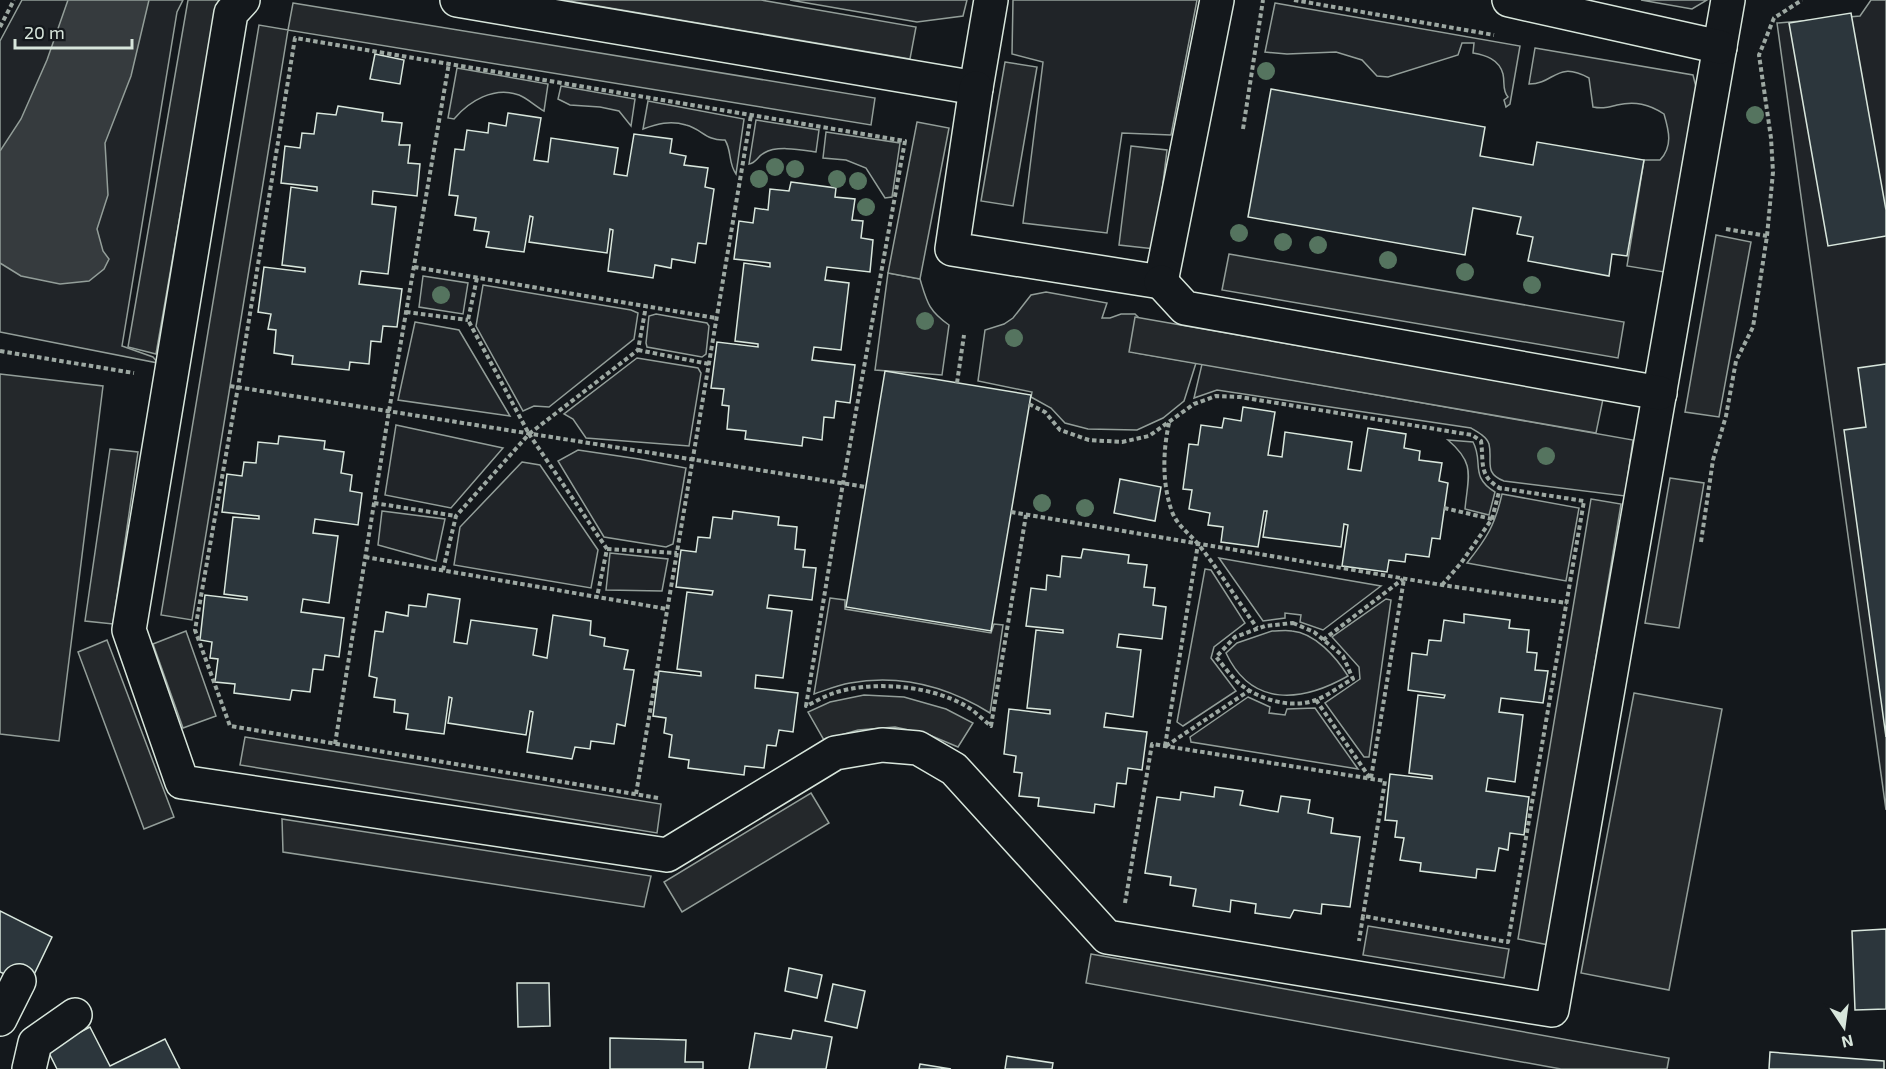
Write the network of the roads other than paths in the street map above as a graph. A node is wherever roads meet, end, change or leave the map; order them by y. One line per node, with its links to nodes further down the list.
1 (243, 0): 10 (lane)
2 (457, 0): 8 (lane)
3 (991, 0): 8 (lane)
4 (1218, 0): 9 (lane)
5 (1509, 0): 7 (lane)
6 (1728, 0): 7 (lane)
7 (1720, 46): 10 (lane)
8 (976, 88): 9 (lane)
9 (1161, 282): 10 (lane)
10 (1660, 393)
11 (19, 981): 13 (lane)
12 (75, 1015): 14 (lane)
13 (0, 1019)
14 (29, 1069)

